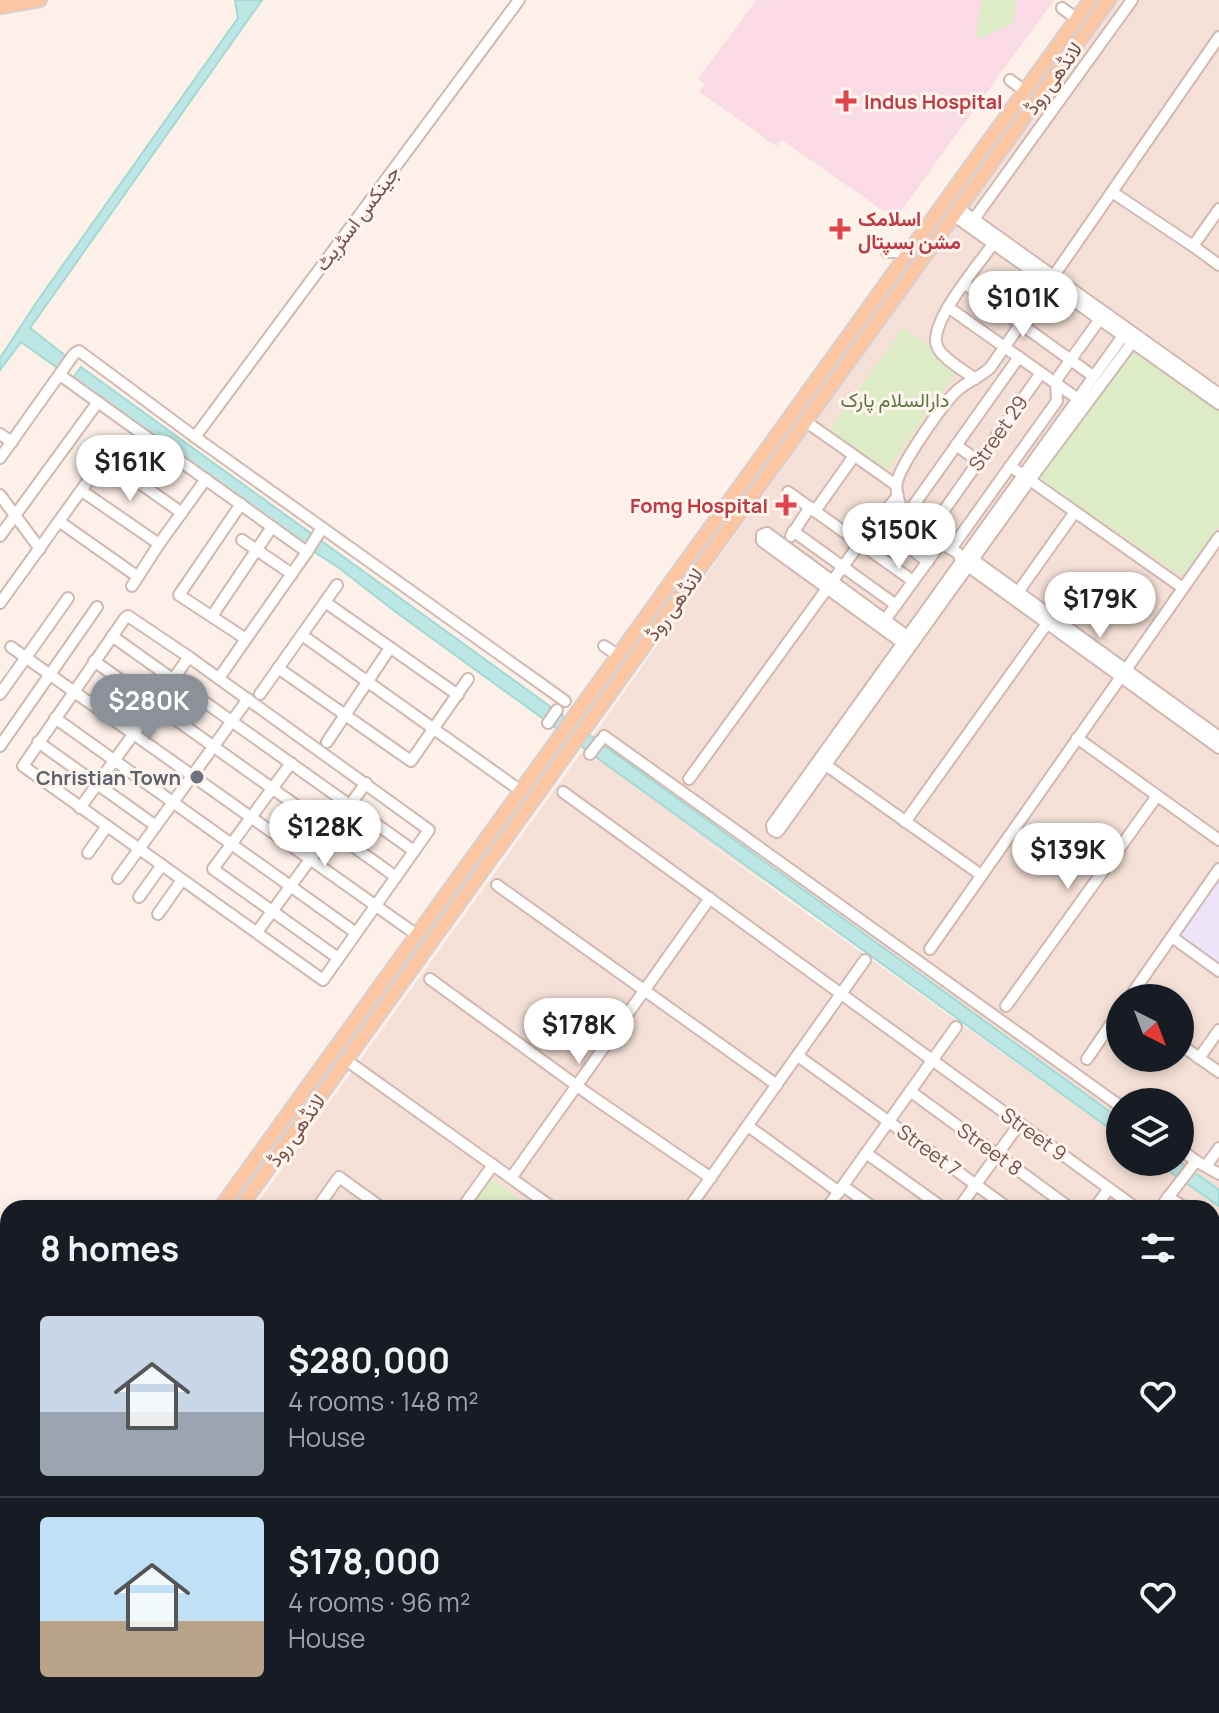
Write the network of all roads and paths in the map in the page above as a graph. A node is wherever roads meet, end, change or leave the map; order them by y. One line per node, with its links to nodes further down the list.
1 (40, 0): 6 (main road)
2 (519, 0): 41 (street, جینکس اسٹریٹ)
3 (1090, 0): 8 (main road, لانڈھی روڈ)
4 (1109, 0): 14 (main road, لانڈھی روڈ)
5 (1132, 0): 15 (street)
6 (0, 7)
7 (1062, 8): 8 (street)
8 (1077, 19): 11 (main road, لانڈھی روڈ)
9 (1219, 37): 12 (street)
10 (1010, 80): 11 (street)
11 (1025, 91): 19 (main road, لانڈھی روڈ)
12 (1112, 192): 17 (street); 21 (street)
13 (1219, 209): 17 (street)
14 (956, 211): 15 (street); 16 (street); 39 (main road, لانڈھی روڈ)
15 (974, 219): 21 (street)
16 (993, 244): 21 (street); 22 (street)
17 (1193, 246): 20 (street)
18 (887, 252): 19 (street)
19 (909, 252): 99 (main road, لانڈھی روڈ)
20 (1219, 265)
21 (1052, 280): 24 (street); 25 (street); 26 (street)
22 (965, 284): 23 (street); 25 (street)
23 (948, 307): 27 (street); 33 (street)
24 (1100, 319): 26 (street); 29 (street)
25 (1021, 325): 27 (street); 29 (street)
26 (1130, 336): 32 (street); 35 (street); 38 (street); 48 (street)
27 (1005, 347): 28 (street); 33 (street)
28 (1019, 357): 30 (street); 43 (street)
29 (1070, 360): 32 (street); 34 (street)
30 (1041, 373): 34 (street); 46 (street, Street 29)
31 (60, 374): 37 (street); 41 (street); 42 (street)
32 (1093, 376): 36 (street)
33 (975, 379): 51 (street)
34 (1056, 383): 36 (street); 47 (street)
35 (1219, 394)
36 (1078, 399): 48 (street)
37 (98, 402): 49 (street); 58 (street)
38 (1219, 404)
39 (805, 421): 44 (street); 189 (main road, لانڈھی روڈ)
40 (0, 434): 42 (street)
41 (195, 437): 63 (street)
42 (12, 442): 45 (street)
43 (956, 445): 46 (street); 59 (street)
44 (854, 456): 51 (street); 55 (street)
45 (0, 458)
46 (978, 461): 65 (street, Street 29)
47 (1010, 466): 48 (street); 75 (street)
48 (1026, 478): 56 (street); 75 (street)
49 (206, 479): 54 (street); 57 (street)
50 (82, 491): 57 (street); 61 (street); 70 (street)
51 (897, 491): 59 (street); 60 (street)
52 (788, 492): 55 (street)
53 (0, 495): 58 (street)
54 (241, 504): 62 (street); 89 (street)
55 (813, 509): 64 (street); 69 (street)
56 (1075, 512): 82 (street); 83 (street)
57 (182, 513): 70 (street)
58 (15, 515): 66 (street); 72 (street)
59 (906, 516): 65 (street)
60 (876, 521): 69 (street); 76 (street)
61 (60, 522): 70 (street); 72 (street)
62 (272, 527): 73 (street); 74 (street)
63 (320, 531): 74 (street); 115 (street)
64 (793, 531): 71 (street); 77 (street)
65 (928, 533): 75 (street)
66 (0, 536)
67 (242, 540): 73 (street)
68 (1218, 542): 82 (street)
69 (860, 543): 77 (street); 79 (street)
70 (159, 544)
71 (784, 545): 81 (street); 81 (street)
72 (40, 549): 86 (street)
73 (257, 550): 78 (street); 89 (street)
74 (307, 550): 78 (street)
75 (960, 555): 76 (street); 83 (street); 91 (street); 95 (street)
76 (928, 562): 79 (street)
77 (843, 566): 81 (street); 87 (street)
78 (292, 574): 94 (street)
79 (913, 581): 87 (street)
80 (337, 585): 85 (street)
81 (830, 585): 90 (street); 95 (street); 135 (street)
82 (1183, 588): 104 (street)
83 (1018, 592): 91 (street)
84 (68, 598): 101 (street)
85 (325, 602): 92 (street); 98 (street)
86 (0, 603)
87 (896, 605): 90 (street)
88 (97, 607): 105 (street)
89 (212, 616): 94 (street)
90 (885, 620): 95 (street)
91 (1050, 620): 104 (street); 146 (street)
92 (302, 635): 103 (street); 109 (street)
93 (112, 636): 100 (street); 102 (street); 107 (street)
94 (246, 639): 106 (street)
95 (908, 642): 133 (street)
96 (604, 646): 99 (street)
97 (11, 647): 101 (street)
98 (390, 648): 109 (street); 113 (street)
99 (619, 656): 139 (main road, لانڈھی روڈ)
100 (189, 657): 106 (street); 107 (street)
101 (25, 658): 105 (street); 111 (street)
102 (94, 661): 110 (street); 116 (street)
103 (278, 668): 112 (street); 118 (street)
104 (1124, 673): 124 (street); 125 (street)
105 (50, 675): 110 (street); 128 (street)
106 (219, 678): 114 (street)
107 (173, 679): 116 (street); 120 (street)
108 (468, 679): 113 (street)
109 (367, 682): 118 (street); 122 (street)
110 (73, 692): 119 (street); 123 (street)
111 (0, 694)
112 (260, 694)
113 (458, 695): 122 (street)
114 (248, 699): 120 (street); 136 (street)
115 (565, 701)
116 (155, 704): 123 (street); 129 (street)
117 (557, 710): 121 (street)
118 (344, 716): 122 (street); 127 (street)
119 (55, 718): 126 (street); 131 (street)
120 (232, 720): 129 (street); 132 (street)
121 (548, 723)
122 (434, 730): 139 (street)
123 (134, 734): 131 (street); 134 (street)
124 (1077, 738): 141 (street); 158 (street)
125 (1217, 740)
126 (38, 742): 137 (street); 144 (street)
127 (327, 742)
128 (0, 746)
129 (214, 746): 134 (street); 138 (street)
130 (590, 754): 195 (street)
131 (114, 761): 137 (street); 142 (street)
132 (291, 763): 138 (street); 143 (street)
133 (822, 763): 133 (street); 146 (street)
134 (192, 776): 142 (street); 145 (street)
135 (689, 779)
136 (366, 783): 143 (street); 153 (street)
137 (98, 784): 144 (street); 148 (street)
138 (272, 788): 145 (street); 149 (street)
139 (521, 791): 171 (main road, لانڈھی روڈ)
140 (563, 792): 165 (street, Street 9)
141 (1157, 796): 150 (street); 181 (street)
142 (173, 802): 148 (street); 151 (street)
143 (349, 806): 149 (street); 153 (street)
144 (80, 808): 147 (street)
145 (251, 817): 151 (street); 155 (street)
146 (905, 822): 158 (street)
147 (107, 826): 152 (street); 154 (street)
148 (156, 826): 152 (street)
149 (332, 830): 155 (street); 159 (street)
150 (1219, 840)
151 (232, 844): 163 (street); 167 (street)
152 (139, 849): 156 (street); 160 (street)
153 (414, 851): 159 (street)
154 (88, 853)
155 (311, 859): 163 (street); 166 (street)
156 (162, 865): 161 (street); 164 (street)
157 (1219, 869): 172 (street)
158 (981, 875): 173 (street)
159 (396, 877): 166 (street)
160 (118, 878)
161 (182, 880): 168 (street); 169 (street)
162 (497, 885): 179 (street)
163 (291, 886): 167 (street); 170 (street)
164 (139, 897)
165 (710, 898): 179 (street); 180 (street, Street 9)
166 (376, 905): 170 (street); 171 (street)
167 (273, 911): 169 (street); 174 (street)
168 (158, 914)
169 (257, 932): 174 (street)
170 (356, 933): 174 (street)
171 (417, 935): 212 (main road, لانڈھی روڈ)
172 (1172, 937): 176 (street); 178 (street)
173 (930, 949)
174 (338, 958)
175 (865, 960): 180 (street)
176 (1219, 971)
177 (430, 979): 193 (street)
178 (1139, 984)
179 (644, 990): 192 (street); 193 (street)
180 (841, 994): 186 (street); 190 (street, Street 9)
181 (1006, 1006)
182 (956, 1027): 190 (street)
183 (1219, 1030): 187 (street)
184 (1106, 1031): 188 (street)
185 (1194, 1054): 187 (street)
186 (798, 1056): 192 (street); 196 (street, Street 7)
187 (1199, 1058): 191 (street)
188 (1087, 1059)
189 (346, 1060): 204 (street); 213 (main road, لانڈھی روڈ)
190 (932, 1060): 194 (street); 197 (street, Street 9)
191 (1219, 1072)
192 (777, 1085): 198 (street)
193 (577, 1086): 206 (street); 207 (street)
194 (910, 1091): 196 (street); 201 (street, Street 8)
195 (1106, 1096)
196 (889, 1121): 200 (street); 208 (street, Street 7)
197 (1020, 1123): 201 (street); 209 (street, Street 9)
198 (748, 1126): 207 (street); 210 (street)
199 (1219, 1148): 203 (street)
200 (866, 1153): 210 (street); 221 (street)
201 (997, 1155): 208 (street); 224 (street, Street 8)
202 (1194, 1161): 203 (street)
203 (1198, 1164): 205 (street); 211 (street)
204 (493, 1165): 206 (street); 216 (street)
205 (1219, 1174)
206 (511, 1178): 217 (street)
207 (711, 1178): 218 (street)
208 (976, 1185): 222 (street); 223 (street, Street 7)
209 (1109, 1188): 225 (street); 226 (street, Street 9)
210 (841, 1189): 219 (street); 220 (street)
211 (1168, 1197): 227 (street); 228 (street)
212 (226, 1200)
213 (246, 1200)
214 (323, 1200): 215 (street)
215 (371, 1200)
216 (468, 1200)
217 (542, 1200)
218 (699, 1200)
219 (833, 1200)
220 (860, 1200)
221 (932, 1200)
222 (965, 1200)
223 (997, 1200)
224 (1059, 1200)
225 (1101, 1200)
226 (1123, 1200)
227 (1166, 1200)
228 (1173, 1200)

